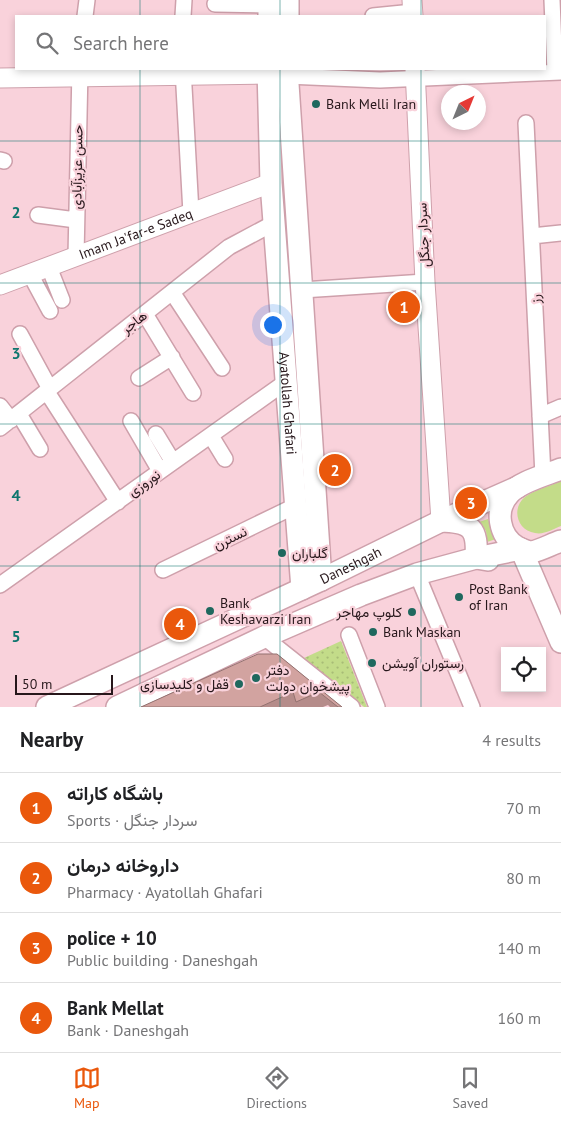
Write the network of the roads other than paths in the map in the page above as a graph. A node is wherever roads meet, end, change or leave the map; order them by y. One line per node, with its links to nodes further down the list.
1 (86, 0): 7 (street)
2 (184, 0): 8 (street)
3 (552, 0): 13 (street)
4 (215, 4): 5 (street)
5 (274, 5): 9 (main road)
6 (413, 9): 10 (street)
7 (85, 15)
8 (183, 15)
9 (287, 15)
10 (379, 15)
11 (183, 72): 12 (street); 14 (street); 19 (street)
12 (277, 72): 15 (street); 18 (main road, Ayatollah Ghafari); 30 (main road, Ayatollah Ghafari)
13 (558, 72): 15 (street)
14 (79, 73): 16 (street); 21 (street, حسن عزیزآبادی)
15 (416, 74): 28 (street, سردار جنگل)
16 (0, 78)
17 (526, 123): 24 (street, رز)
18 (271, 183): 19 (street, Imam Ja'far-e Sadeq); 22 (main road, Ayatollah Ghafari)
19 (191, 213): 25 (street, Imam Ja'far-e Sadeq)
20 (38, 215): 21 (street)
21 (76, 220): 25 (street, حسن عزیزآبادی)
22 (274, 223): 31 (street, هاجر); 39 (main road, Ayatollah Ghafari)
23 (561, 233): 24 (street)
24 (532, 236): 44 (street, رز)
25 (76, 256): 26 (street, Imam Ja'far-e Sadeq)
26 (49, 267): 27 (street, Imam Ja'far-e Sadeq); 32 (street)
27 (30, 274): 29 (street, Imam Ja'far-e Sadeq); 33 (street)
28 (425, 282): 30 (street); 57 (street, سردار جنگل)
29 (0, 285)
30 (302, 290): 63 (main road, Ayatollah Ghafari)
31 (172, 292): 34 (street, هاجر); 37 (street)
32 (62, 300)
33 (50, 311)
34 (145, 314): 36 (street); 40 (street, هاجر)
35 (20, 334): 40 (street)
36 (172, 357): 38 (street); 41 (street)
37 (222, 368)
38 (139, 378)
39 (287, 381): 48 (street, نوروزی); 56 (main road, Ayatollah Ghafari)
40 (48, 390): 46 (street, هاجر); 55 (street)
41 (193, 393)
42 (0, 406): 46 (street)
43 (561, 407): 44 (street)
44 (540, 416): 53 (street, رز)
45 (131, 420): 52 (street)
46 (10, 421): 49 (street)
47 (156, 434): 51 (street)
48 (211, 436): 50 (street); 51 (street, نوروزی)
49 (40, 449)
50 (225, 459)
51 (173, 462): 52 (street, نوروزی)
52 (160, 472): 55 (street, نوروزی)
53 (552, 472): 54 (main road, Daneshgah)
54 (518, 487): 57 (main road, Daneshgah); 59 (main road)
55 (118, 502): 65 (street, نوروزی)
56 (297, 505): 61 (street, نسترن); 66 (main road, Ayatollah Ghafari)
57 (442, 521): 60 (main road); 63 (main road, Daneshgah)
58 (561, 541): 59 (main road)
59 (521, 549): 60 (main road); 64 (main road)
60 (476, 558): 62 (main road); 64 (main road)
61 (163, 570)
62 (417, 574): 68 (main road); 74 (street)
63 (321, 580): 66 (main road, Daneshgah)
64 (536, 583): 69 (main road)
65 (0, 585)
66 (302, 589): 70 (main road, Daneshgah)
67 (349, 635): 73 (street)
68 (264, 637): 71 (main road); 72 (street)
69 (561, 642)
70 (48, 707)
71 (117, 707)
72 (352, 707)
73 (377, 707)
74 (472, 707)

